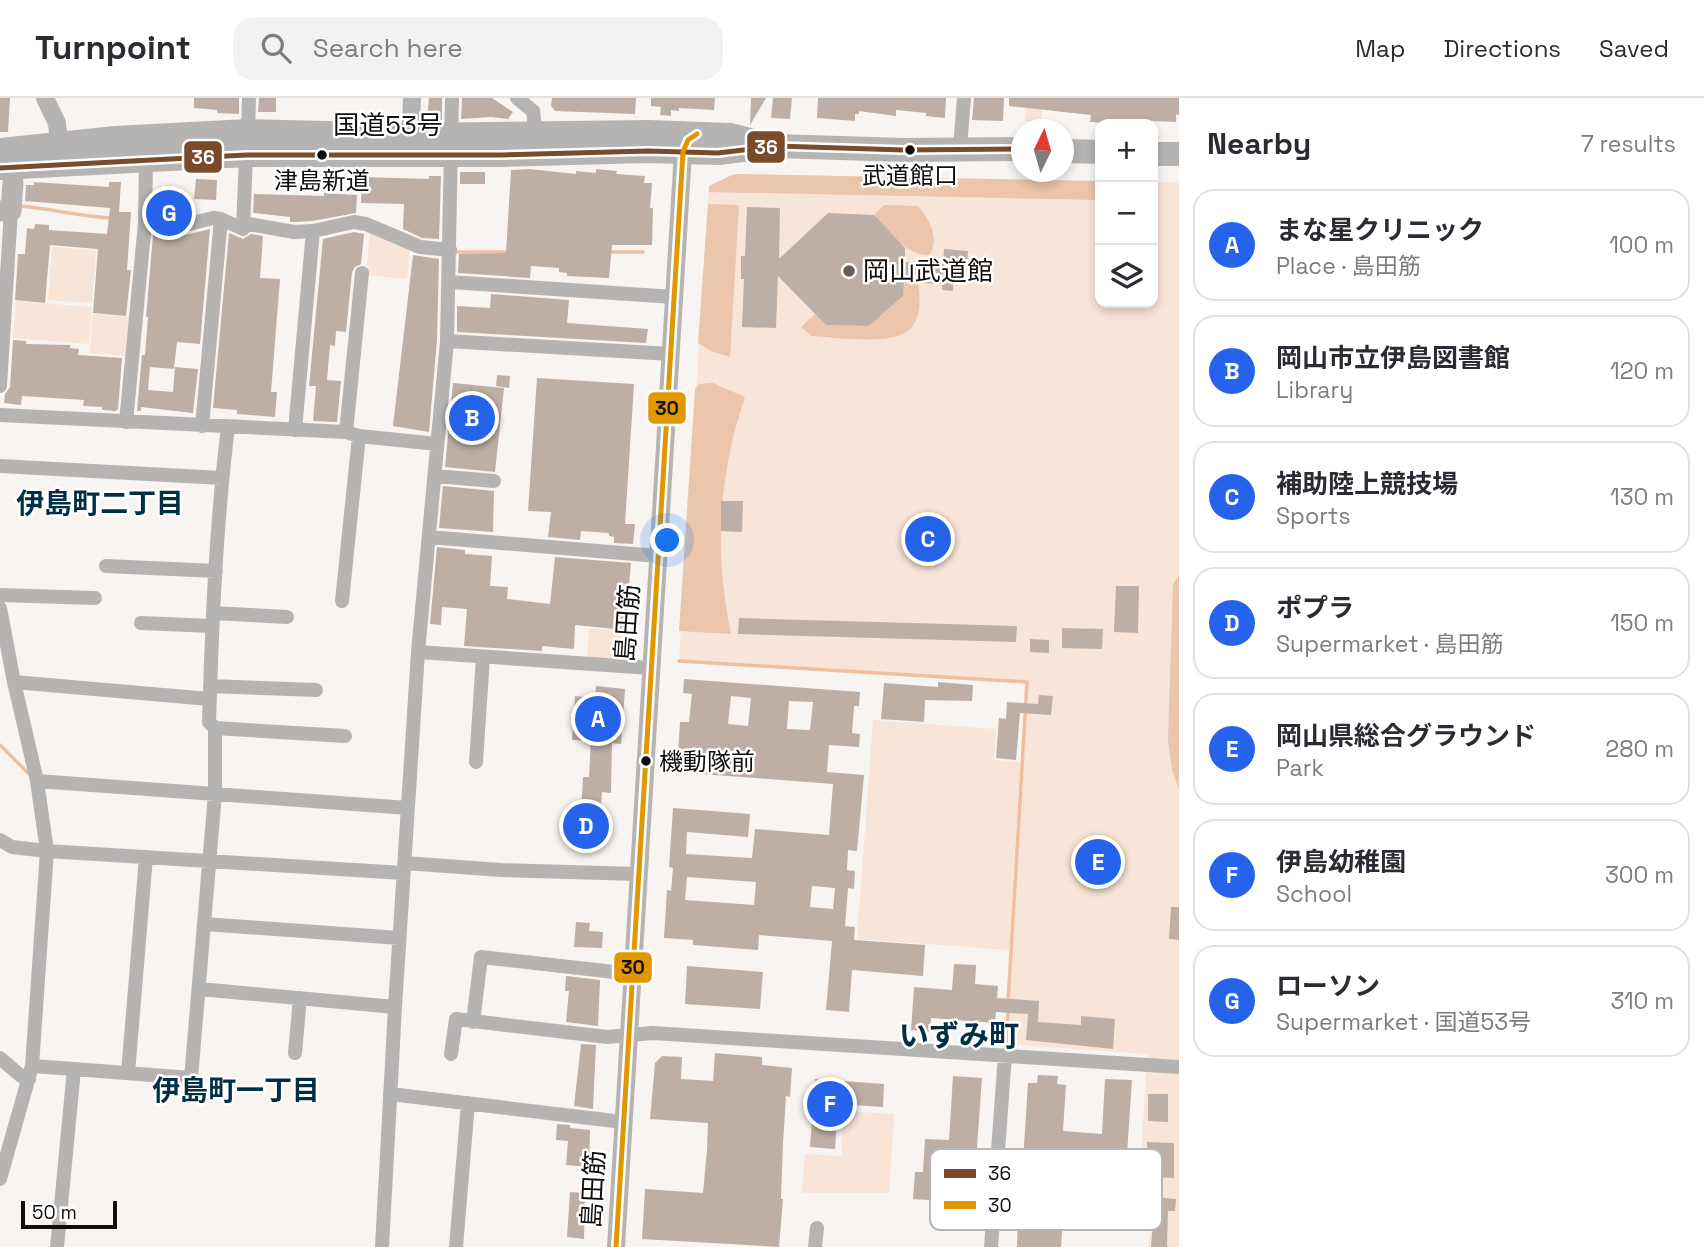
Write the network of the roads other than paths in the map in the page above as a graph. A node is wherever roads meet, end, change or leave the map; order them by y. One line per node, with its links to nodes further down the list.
1 (44, 98): 19 (street)
2 (249, 98): 8 (street)
3 (412, 98): 10 (street)
4 (452, 98): 11 (street)
5 (517, 98): 7 (street)
6 (964, 98): 13 (street)
7 (536, 137): 9 (highway); 11 (highway)
8 (247, 143): 10 (highway, 国道53号); 12 (highway, 国道53号); 24 (street)
9 (690, 143): 11 (highway, 国道53号); 13 (highway, 国道53号); 29 (street, 島田筋)
10 (410, 144): 11 (highway, 国道53号); 12 (highway)
11 (451, 144): 26 (street)
12 (144, 148): 19 (highway, 国道53号); 23 (street)
13 (960, 148): 14 (highway, 国道53号)
14 (1011, 149)
15 (1074, 151): 16 (highway)
16 (1095, 152)
17 (1158, 154): 18 (highway)
18 (1179, 154)
19 (60, 155): 20 (highway, 国道53号)
20 (8, 164): 21 (main road)
21 (6, 211): 32 (street)
22 (220, 219): 23 (street); 24 (street); 35 (street)
23 (145, 223): 34 (street)
24 (243, 223): 25 (street)
25 (313, 231): 26 (street); 37 (street)
26 (450, 250): 28 (street)
27 (362, 273): 38 (street)
28 (450, 282): 29 (street); 30 (street)
29 (674, 297): 31 (street, 島田筋)
30 (447, 341): 31 (street); 39 (street)
31 (671, 354): 45 (street, 島田筋)
32 (0, 386)
33 (0, 415): 34 (street)
34 (126, 422): 35 (street)
35 (202, 426): 36 (street)
36 (228, 427): 37 (street); 42 (street)
37 (295, 430): 38 (street)
38 (353, 434): 39 (street); 50 (street)
39 (437, 444): 41 (street)
40 (0, 466): 42 (street)
41 (435, 475): 43 (street); 44 (street)
42 (222, 478): 47 (street)
43 (494, 481)
44 (429, 537): 45 (street); 56 (street)
45 (658, 556): 58 (street, 島田筋)
46 (106, 566): 47 (street)
47 (215, 571): 53 (street)
48 (0, 595): 49 (street)
49 (95, 598)
50 (342, 601)
51 (0, 608): 55 (street)
52 (287, 617): 53 (street)
53 (212, 619): 54 (street); 61 (street)
54 (141, 623)
55 (2, 640): 59 (street)
56 (418, 652): 57 (street); 67 (street)
57 (483, 657): 58 (street); 64 (street)
58 (650, 668): 73 (street, 島田筋)
59 (14, 682): 61 (street); 65 (street)
60 (316, 690): 61 (street)
61 (210, 692): 62 (street)
62 (215, 728): 63 (street); 66 (street)
63 (345, 736)
64 (476, 762)
65 (37, 781): 66 (street); 69 (street)
66 (215, 794): 67 (street); 71 (street)
67 (408, 807): 72 (street)
68 (1, 843): 69 (street)
69 (47, 851): 70 (street); 88 (street)
70 (146, 857): 71 (street); 89 (street)
71 (210, 860): 72 (street); 74 (street)
72 (404, 868): 73 (street); 75 (street)
73 (638, 874): 76 (street, 島田筋)
74 (205, 924): 75 (street); 77 (street)
75 (399, 938): 79 (street)
76 (632, 974): 80 (street); 81 (street, 島田筋)
77 (200, 989): 78 (street); 89 (street)
78 (300, 998): 79 (street); 82 (street)
79 (395, 1007): 90 (street)
80 (473, 1021): 81 (street); 83 (street)
81 (628, 1035): 84 (street); 92 (street, 島田筋)
82 (295, 1053)
83 (451, 1054)
84 (1005, 1055): 86 (street); 93 (street)
85 (0, 1058): 88 (street)
86 (1179, 1067)
87 (74, 1069): 88 (street); 89 (street); 96 (street)
88 (31, 1072): 94 (street)
89 (128, 1073)
90 (390, 1094): 91 (street); 97 (street)
91 (468, 1103): 92 (street); 98 (street)
92 (623, 1122): 99 (street, 島田筋)
93 (998, 1149)
94 (0, 1179)
95 (817, 1228): 100 (street)
96 (57, 1247)
97 (382, 1247)
98 (456, 1247)
99 (616, 1247)
100 (815, 1247)

